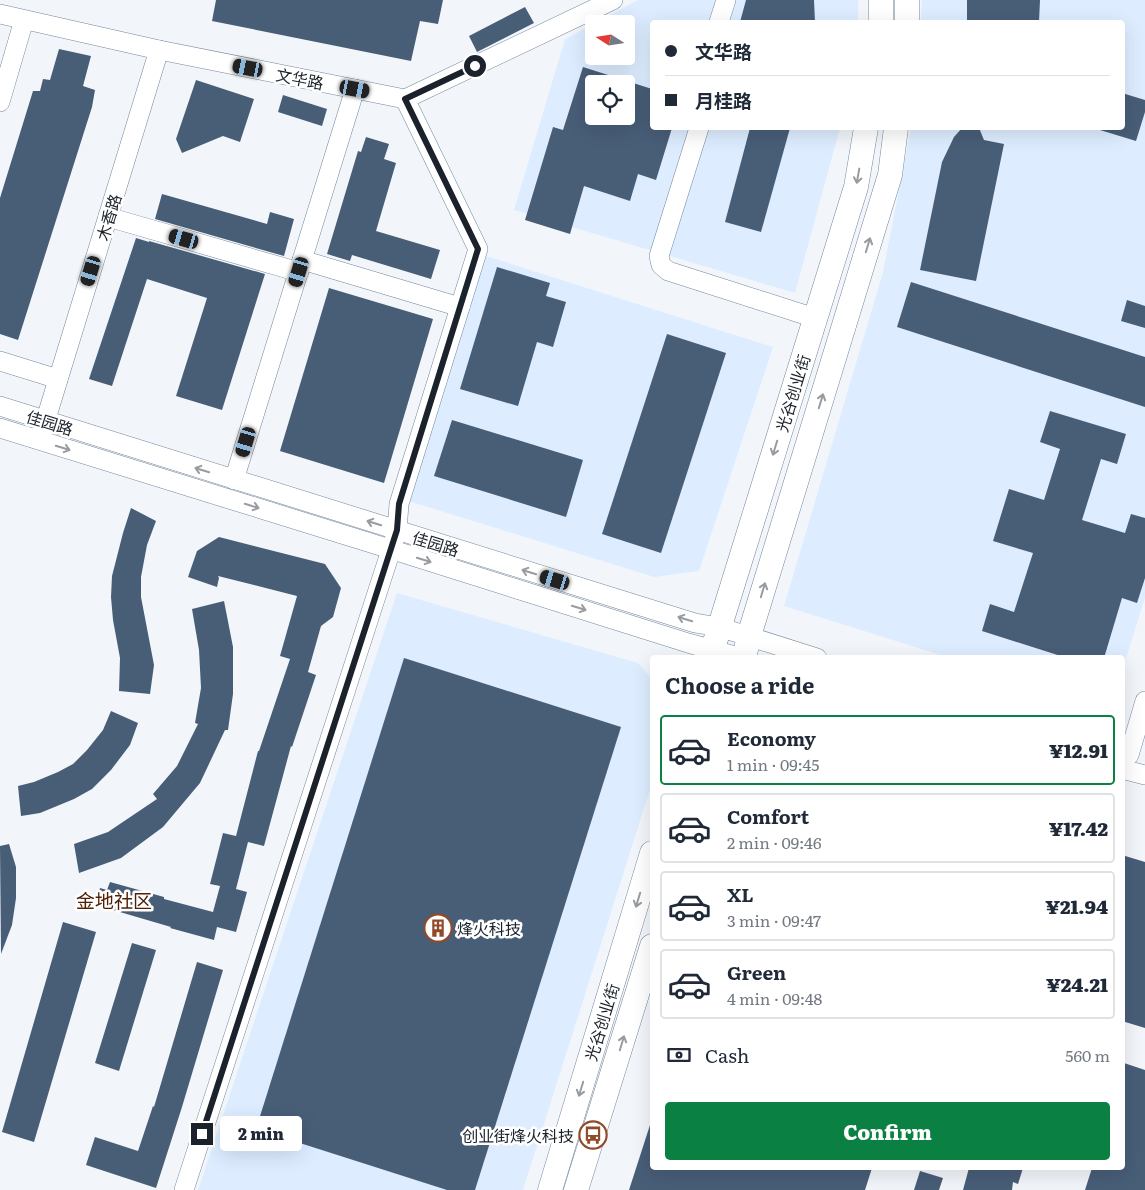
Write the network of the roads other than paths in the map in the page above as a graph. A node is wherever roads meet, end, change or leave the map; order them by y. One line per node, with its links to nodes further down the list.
1 (613, 0): 12 (street)
2 (726, 0): 7 (street)
3 (881, 0): 8 (main road)
4 (908, 0): 9 (main road)
5 (0, 14): 6 (street, 文华路)
6 (24, 20): 10 (street, 文华路); 13 (street)
7 (720, 20)
8 (881, 20)
9 (907, 20)
10 (159, 50): 11 (street, 文华路); 17 (street, 木香路)
11 (355, 89): 12 (street, 文华路); 18 (street)
12 (405, 99): 19 (street)
13 (0, 102)
14 (699, 130): 20 (street)
15 (866, 130): 20 (main road, 光谷创业街, one-way to 20)
16 (896, 130): 31 (main road, 光谷创业街, one-way to 16)
17 (108, 217): 18 (street); 22 (street, 木香路)
18 (301, 266): 19 (street); 27 (street)
19 (460, 307): 28 (street)
20 (815, 318): 30 (main road, 光谷创业街, one-way to 30)
21 (0, 361): 22 (street)
22 (58, 379): 24 (street, 木香路)
23 (0, 406): 24 (street, 佳园路)
24 (46, 420): 26 (street, 木香路); 27 (street, 佳园路, one-way to 24)
25 (0, 428): 26 (street, 佳园路)
26 (40, 440): 29 (street, 佳园路, one-way to 29)
27 (234, 480): 28 (street, 佳园路, one-way to 27)
28 (397, 530): 29 (street); 30 (street, 佳园路, one-way to 28)
29 (391, 550): 32 (street, 佳园路, one-way to 32); 39 (street)
30 (719, 628): 31 (street, 佳园路); 32 (main road, 光谷创业街)
31 (745, 650): 32 (street, 佳园路); 33 (street, 佳园路)
32 (711, 654)
33 (790, 655)
34 (1145, 700): 35 (street)
35 (1130, 759): 36 (street)
36 (1145, 775)
37 (650, 860): 40 (main road, 光谷创业街, one-way to 40)
38 (650, 952): 41 (main road, 光谷创业街, one-way to 38)
39 (184, 1190)
40 (550, 1190)
41 (576, 1190)

